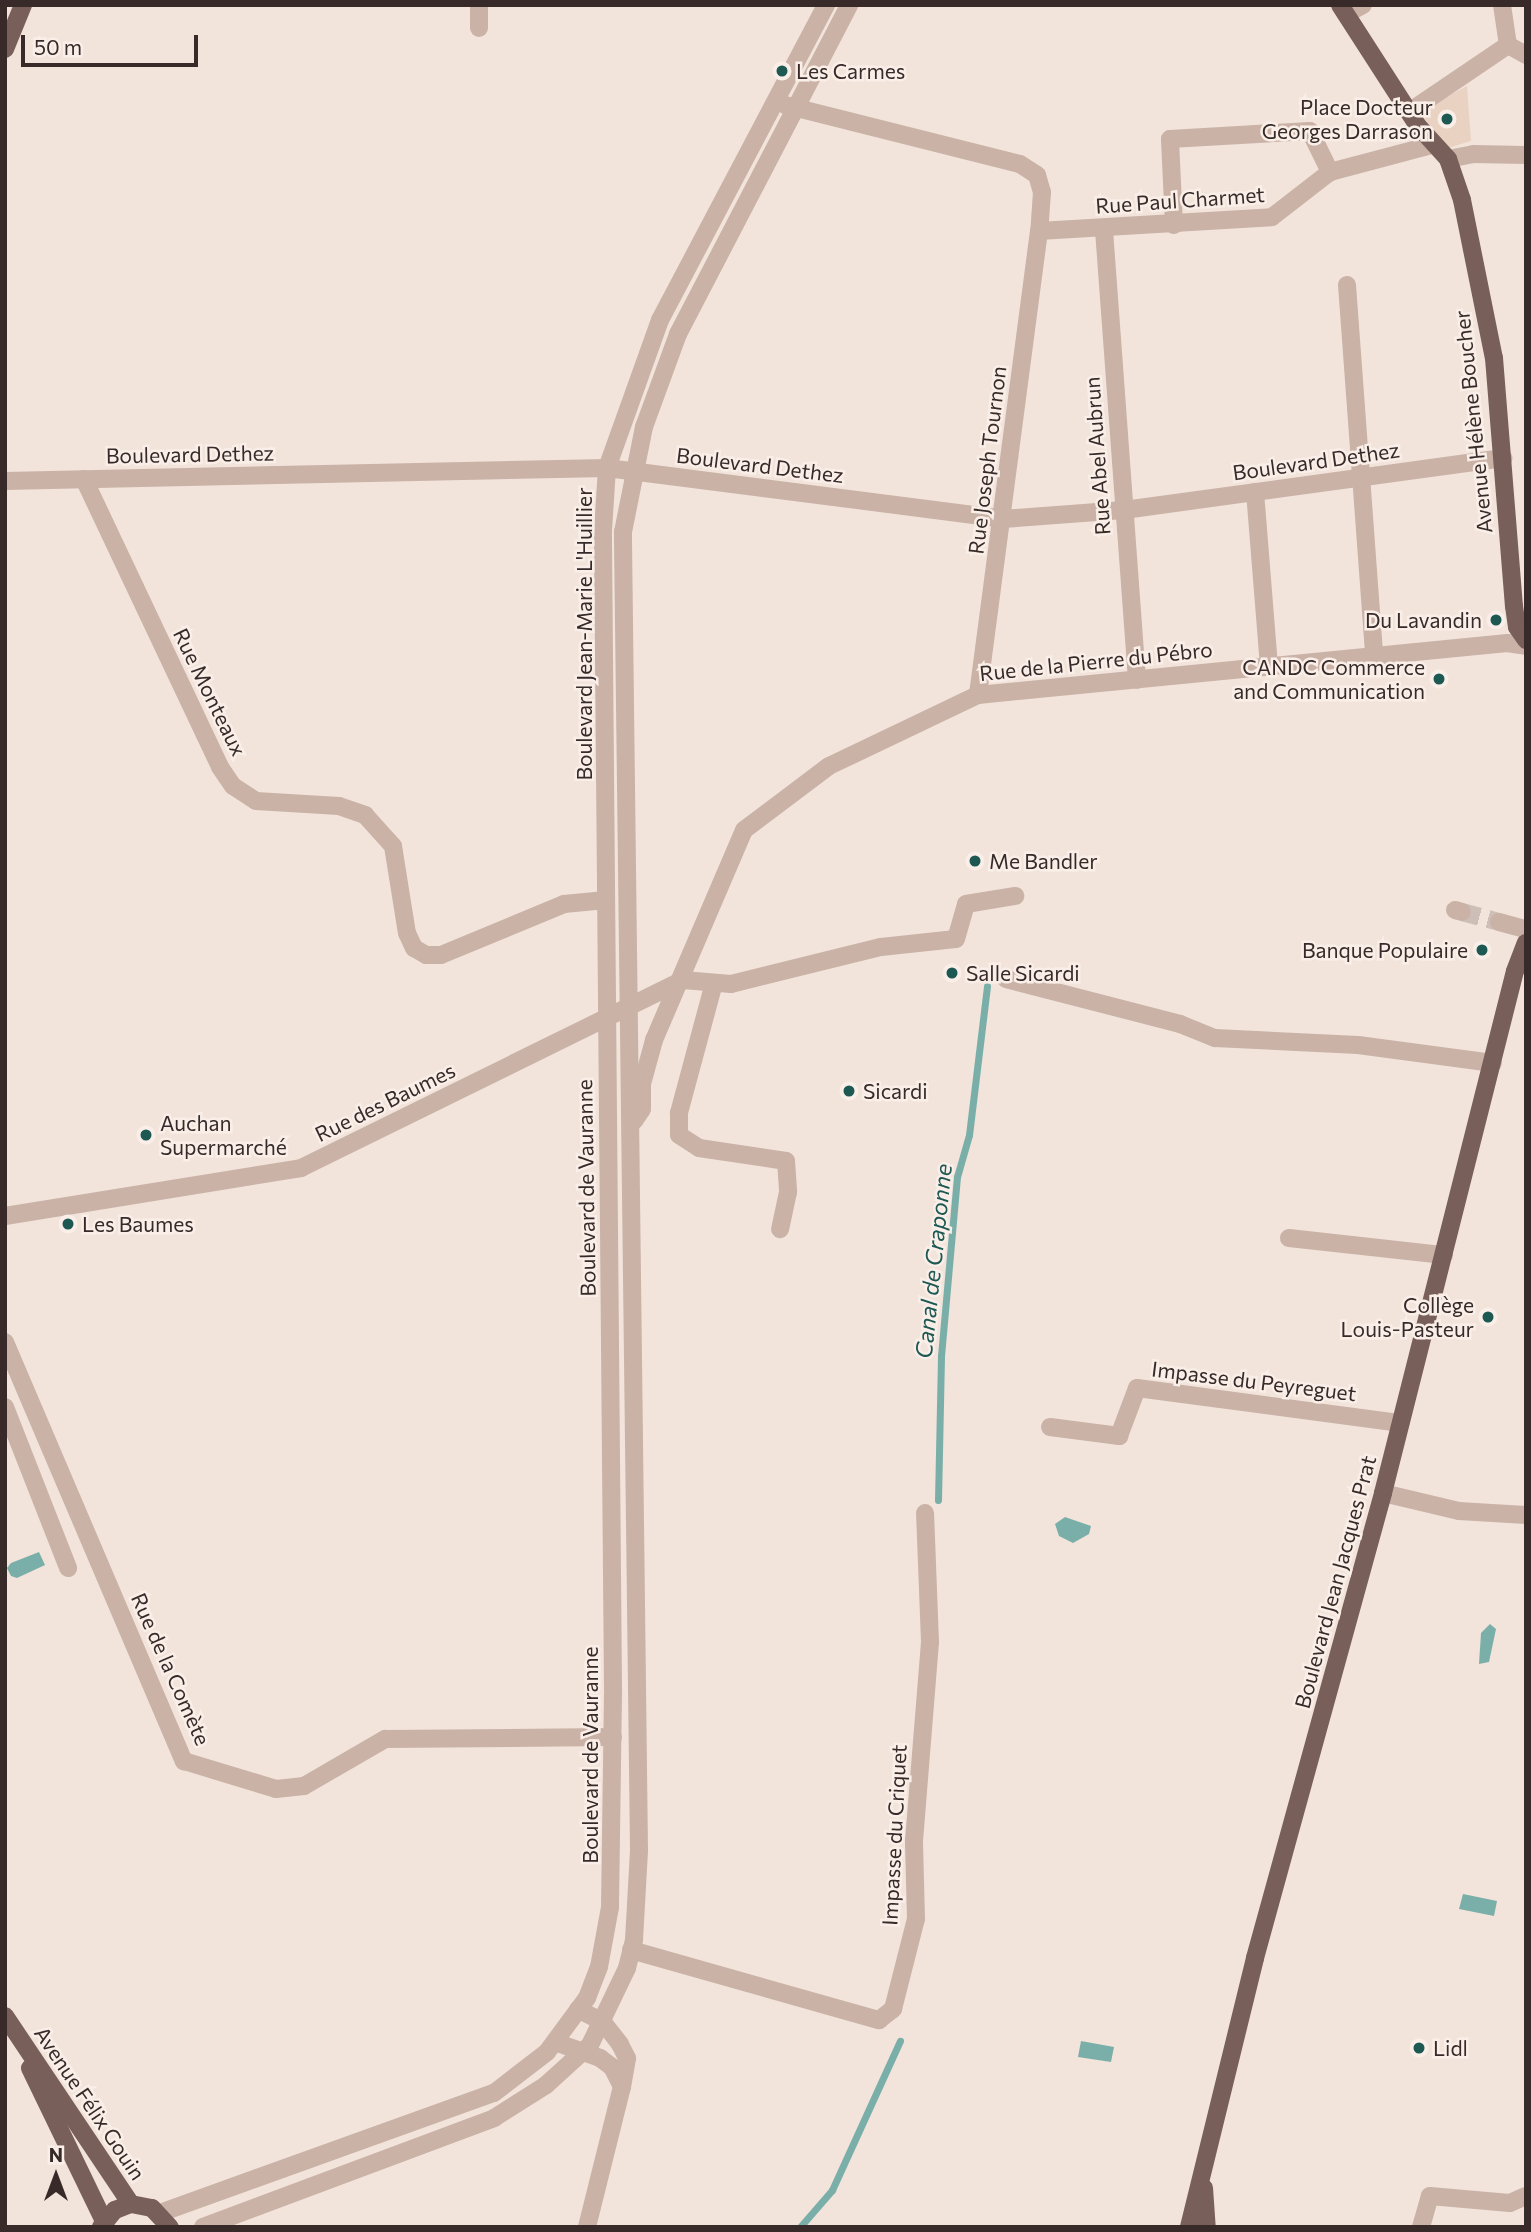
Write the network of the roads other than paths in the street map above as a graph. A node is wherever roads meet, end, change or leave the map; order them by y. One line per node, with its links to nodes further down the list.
1 (23, 5): 10 (main road)
2 (479, 5): 8 (street)
3 (826, 5): 12 (street, Boulevard Jean-Marie L'Huillier)
4 (849, 5): 13 (street, Boulevard Jean-Marie L'Huillier)
5 (1363, 5): 7 (street)
6 (1502, 5): 9 (street)
7 (1343, 10): 14 (main road)
8 (479, 28)
9 (1508, 46): 11 (street); 14 (street)
10 (5, 49)
11 (1526, 55)
12 (775, 103): 13 (street, Rue Joseph Tournon); 24 (street, Boulevard Jean-Marie L'Huillier)
13 (795, 108): 21 (street, Rue Joseph Tournon); 25 (street, Boulevard Jean-Marie L'Huillier)
14 (1409, 112): 15 (main road)
15 (1432, 145): 17 (main road); 18 (street, Rue Paul Charmet)
16 (1526, 155): 17 (street)
17 (1448, 159): 23 (main road, Avenue Hélène Boucher)
18 (1330, 172): 19 (street, Rue Paul Charmet); 19 (street)
19 (1174, 225): 20 (street, Rue Paul Charmet)
20 (1104, 230): 21 (street, Rue Paul Charmet); 30 (street, Rue Abel Aubrun)
21 (1039, 231): 31 (street, Rue Joseph Tournon)
22 (1347, 285): 26 (street)
23 (1503, 458): 26 (street, Boulevard Dethez); 32 (main road, Avenue Hélène Boucher)
24 (607, 468): 25 (street, Boulevard Dethez); 27 (street, Boulevard Dethez); 38 (street, Boulevard Jean-Marie L'Huillier)
25 (632, 472): 31 (street, Boulevard Dethez); 47 (street, Boulevard Jean-Marie L'Huillier)
26 (1360, 478): 29 (street, Boulevard Dethez); 33 (street)
27 (84, 479): 28 (street, Boulevard Dethez); 38 (street, Rue Monteaux)
28 (5, 481)
29 (1255, 492): 30 (street, Boulevard Dethez); 34 (street)
30 (1124, 510): 31 (street, Boulevard Dethez); 35 (street, Rue Abel Aubrun)
31 (1003, 519): 36 (street, Rue Joseph Tournon)
32 (1526, 643): 33 (street, Rue de la Pierre du Pébro)
33 (1374, 656): 34 (street, Rue de la Pierre du Pébro)
34 (1269, 666): 35 (street, Rue de la Pierre du Pébro)
35 (1137, 680): 36 (street, Rue de la Pierre du Pébro)
36 (978, 695): 44 (street, Rue de la Pierre du Pébro)
37 (1015, 897): 45 (street)
38 (606, 900): 48 (street, Boulevard Jean-Marie L'Huillier)
39 (1499, 922): 40 (street)
40 (1526, 929)
41 (1526, 943): 46 (main road, Boulevard Jean Jacques Prat)
42 (1006, 979): 49 (street)
43 (1526, 979): 46 (main road)
44 (683, 980): 45 (street); 47 (street, Rue des Baumes); 50 (street)
45 (714, 983): 52 (street)
46 (1509, 994): 49 (main road, Boulevard Jean Jacques Prat)
47 (629, 1007): 48 (street, Rue des Baumes); 50 (street)
48 (606, 1019): 51 (street, Rue des Baumes); 63 (street, Boulevard de Vauranne)
49 (1493, 1063): 54 (main road, Boulevard Jean Jacques Prat)
50 (630, 1127): 64 (street)
51 (5, 1216)
52 (779, 1229)
53 (1289, 1238): 54 (street)
54 (1444, 1255): 57 (main road, Boulevard Jean Jacques Prat)
55 (5, 1342): 63 (street, Rue de la Comète)
56 (5, 1407): 62 (street)
57 (1401, 1423): 58 (street, Impasse du Peyreguet); 59 (main road, Boulevard Jean Jacques Prat)
58 (1050, 1427)
59 (1383, 1493): 61 (street); 71 (main road, Boulevard Jean Jacques Prat)
60 (925, 1513): 64 (street, Impasse du Criquet)
61 (1526, 1515)
62 (68, 1568)
63 (612, 1737): 65 (street, Boulevard de Vauranne)
64 (631, 1950): 67 (street)
65 (579, 2009): 67 (street); 68 (street, Boulevard de Vauranne)
66 (8, 2021): 73 (main road, Avenue Félix Gouin); 75 (main road, Avenue Félix Gouin)
67 (603, 2022): 69 (street); 70 (street)
68 (555, 2042): 69 (street); 74 (street, Boulevard de Vauranne)
69 (580, 2054): 70 (street); 76 (street)
70 (622, 2087): 77 (street)
71 (1203, 2181): 78 (main road, Boulevard Jean Jacques Prat); 79 (main road, Boulevard Jean Jacques Prat)
72 (1526, 2196): 80 (street)
73 (131, 2204): 74 (main road); 75 (main road)
74 (165, 2220)
75 (102, 2224)
76 (203, 2227)
77 (587, 2227)
78 (1189, 2227)
79 (1207, 2227)
80 (1422, 2227)

